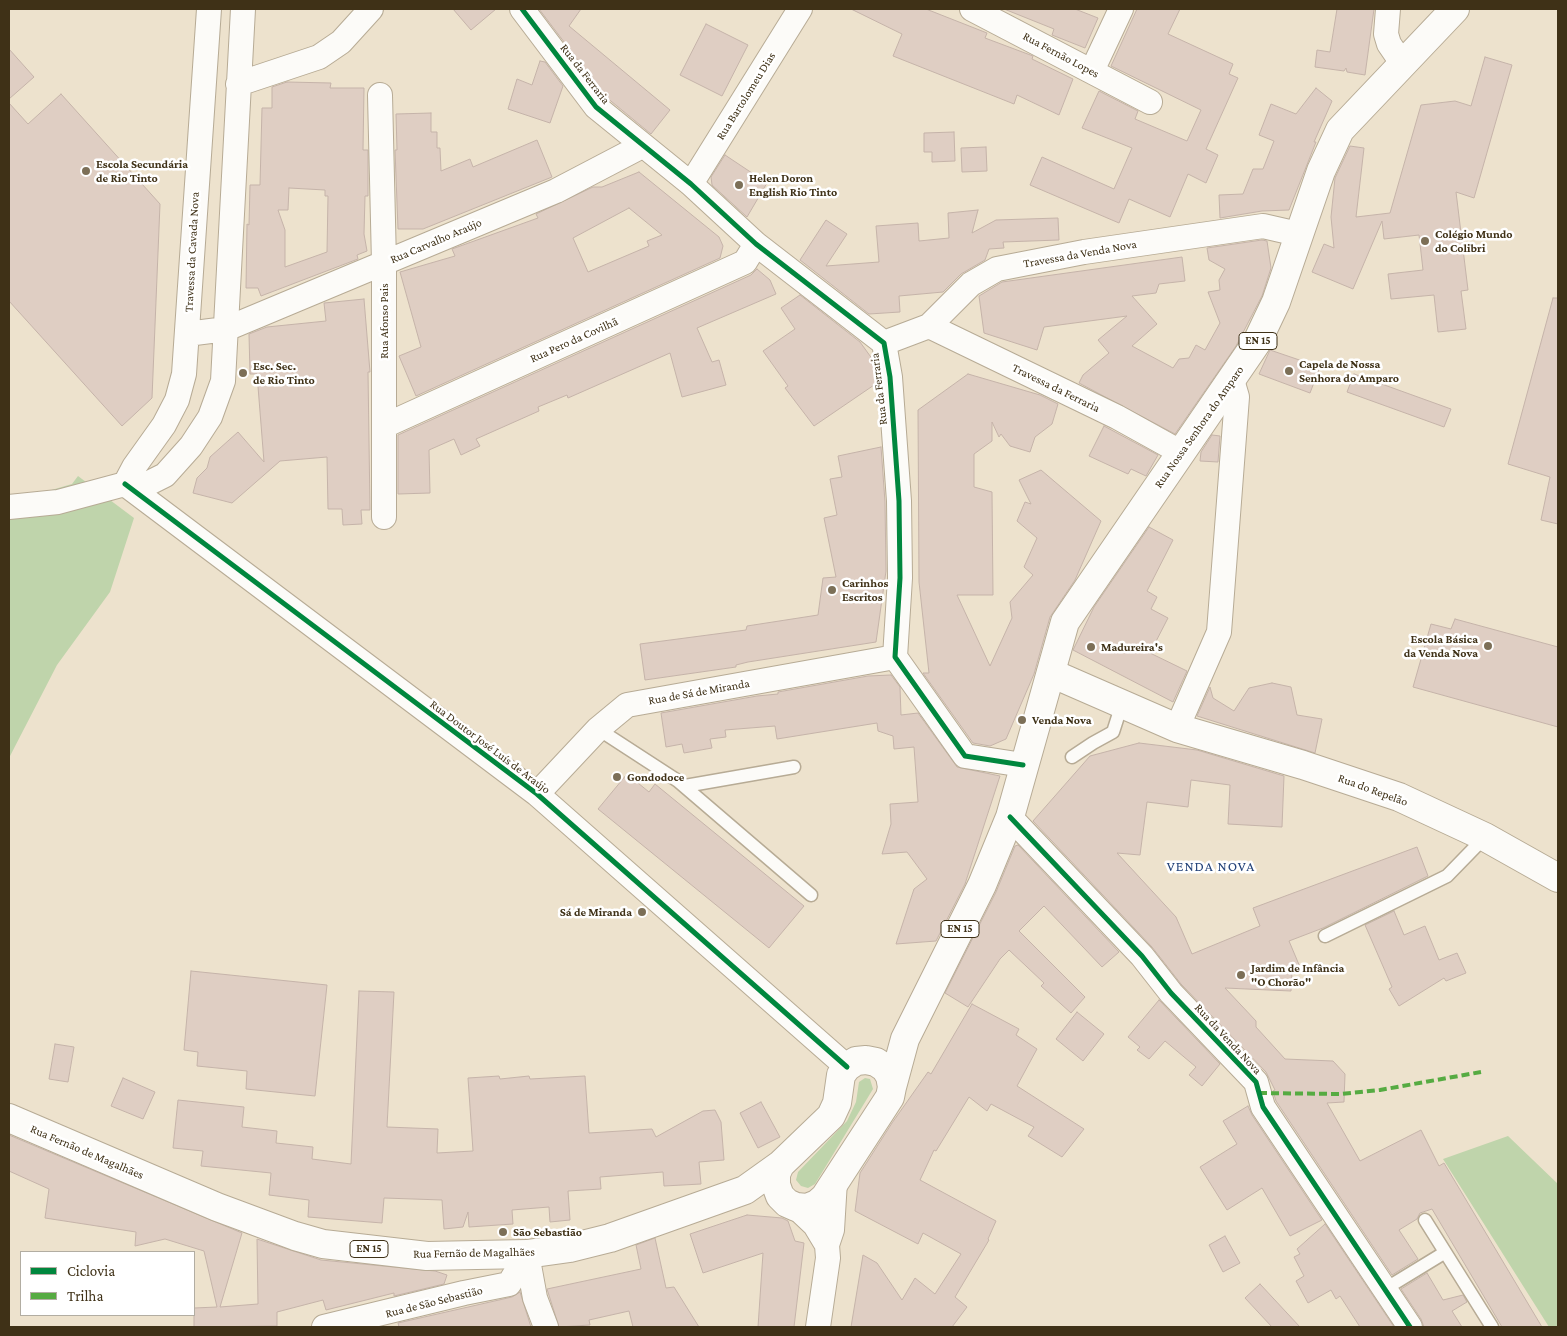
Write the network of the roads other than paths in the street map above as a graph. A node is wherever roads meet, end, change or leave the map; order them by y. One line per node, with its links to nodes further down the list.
1 (209, 9): 10 (street, Travessa da Cavada Nova)
2 (243, 9): 11 (street)
3 (371, 9): 14 (street)
4 (522, 9): 17 (street, Rua da Ferraria)
5 (800, 9): 18 (street, Rua Bartolomeu Dias)
6 (1121, 9): 13 (street)
7 (1388, 9): 12 (street)
8 (1455, 9): 12 (main road, Rua Nossa Senhora do Amparo / EN 15)
9 (986, 12): 13 (street, Rua Fernão Lopes)
10 (204, 51): 11 (street); 24 (street, Travessa da Cavada Nova)
11 (240, 54): 14 (street)
12 (1402, 63): 19 (main road, Rua Nossa Senhora do Amparo / EN 15)
13 (1092, 71): 16 (street, Rua Fernão Lopes)
14 (238, 84): 23 (street)
15 (380, 95): 21 (street, Rua Afonso Pais)
16 (1150, 102)
17 (642, 146): 18 (street, Rua da Ferraria); 21 (street, Rua Carvalho Araújo)
18 (691, 184): 20 (street, Rua da Ferraria)
19 (1298, 234): 22 (street, Travessa da Venda Nova); 26 (main road, Rua Nossa Senhora do Amparo / EN 15)
20 (756, 244): 25 (street, Rua da Ferraria); 27 (street, Rua Pero da Covilhã)
21 (384, 263): 23 (street, Rua Carvalho Araújo); 27 (street, Rua Afonso Pais)
22 (929, 326): 25 (street, Travessa da Venda Nova); 28 (street, Travessa da Ferraria)
23 (226, 329): 24 (street); 29 (street)
24 (187, 334): 29 (street, Travessa da Cavada Nova)
25 (884, 343): 32 (street, Rua da Ferraria)
26 (1232, 380): 28 (main road, Rua Nossa Senhora do Amparo / EN 15); 35 (street)
27 (384, 426): 31 (street, Rua Afonso Pais)
28 (1182, 453): 33 (main road, Rua Nossa Senhora do Amparo / EN 15)
29 (125, 484): 30 (street); 41 (street, Rua Doutor José Luís de Araújo)
30 (9, 507)
31 (384, 517)
32 (895, 657): 36 (street, Rua de Sá de Miranda); 38 (street)
33 (1051, 673): 34 (main road, Rua do Repelão); 38 (main road, EN 15)
34 (1122, 704): 35 (main road, Rua do Repelão); 37 (lane)
35 (1177, 728): 43 (main road, Rua do Repelão)
36 (598, 729): 40 (lane); 41 (street, Rua de Sá de Miranda)
37 (1072, 757)
38 (1024, 765): 42 (main road, EN 15)
39 (794, 767): 40 (lane)
40 (684, 786): 46 (lane)
41 (537, 794): 49 (street, Rua Doutor José Luís de Araújo)
42 (1010, 817): 48 (main road, EN 15); 60 (street, Rua da Venda Nova)
43 (1494, 842): 44 (main road); 45 (main road, Rua do Repelão); 47 (lane)
44 (1558, 861)
45 (1558, 878)
46 (811, 895)
47 (1325, 936)
48 (905, 1039): 49 (main road); 50 (main road)
49 (857, 1063): 50 (main road); 52 (main road, Rua Fernão de Magalhães)
50 (892, 1087): 53 (main road)
51 (9, 1118): 59 (main road, Rua Fernão de Magalhães / EN 15)
52 (780, 1165): 54 (main road, Rua Fernão de Magalhães); 55 (main road)
53 (835, 1181): 55 (main road); 57 (street)
54 (745, 1190): 55 (main road, Rua Fernão de Magalhães); 59 (main road, Rua Fernão de Magalhães / EN 15)
55 (788, 1202): 57 (street)
56 (1426, 1220): 58 (lane)
57 (827, 1245): 63 (street)
58 (1444, 1253): 60 (lane); 65 (lane)
59 (527, 1254): 61 (street, Rua de São Sebastião); 62 (street)
60 (1385, 1289): 64 (street, Rua da Venda Nova)
61 (324, 1327)
62 (546, 1327)
63 (818, 1327)
64 (1410, 1327)
65 (1492, 1327)

